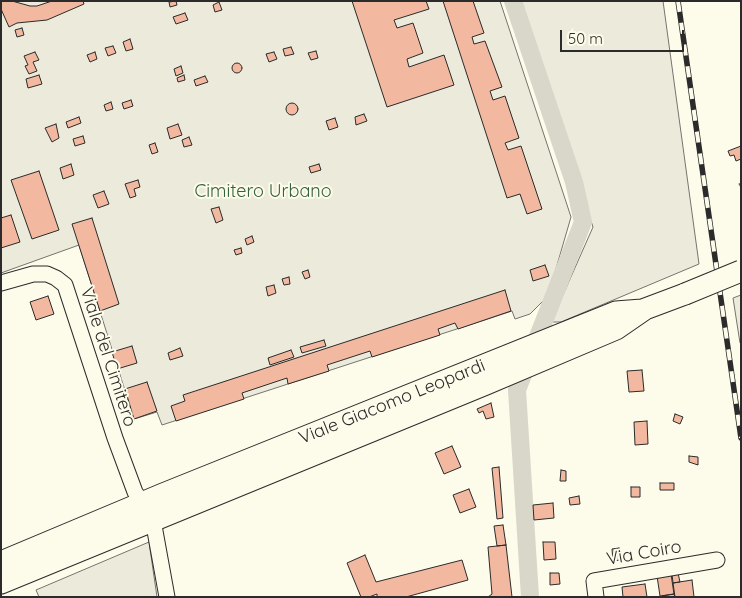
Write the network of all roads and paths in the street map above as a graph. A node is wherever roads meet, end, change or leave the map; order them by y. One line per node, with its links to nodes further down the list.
1 (741, 271): 3 (main road, Viale Giacomo Leopardi, bridge)
2 (1, 283): 4 (street, Viale del Cimitero)
3 (553, 347): 4 (main road, Viale Giacomo Leopardi); 4 (main road, Viale Giacomo Leopardi)
4 (147, 511): 6 (main road); 7 (main road); 8 (street, Viale del Cimitero)
5 (716, 560): 9 (street, Via Coiro)
6 (1, 562)
7 (1, 583)
8 (167, 597)
9 (596, 597)

